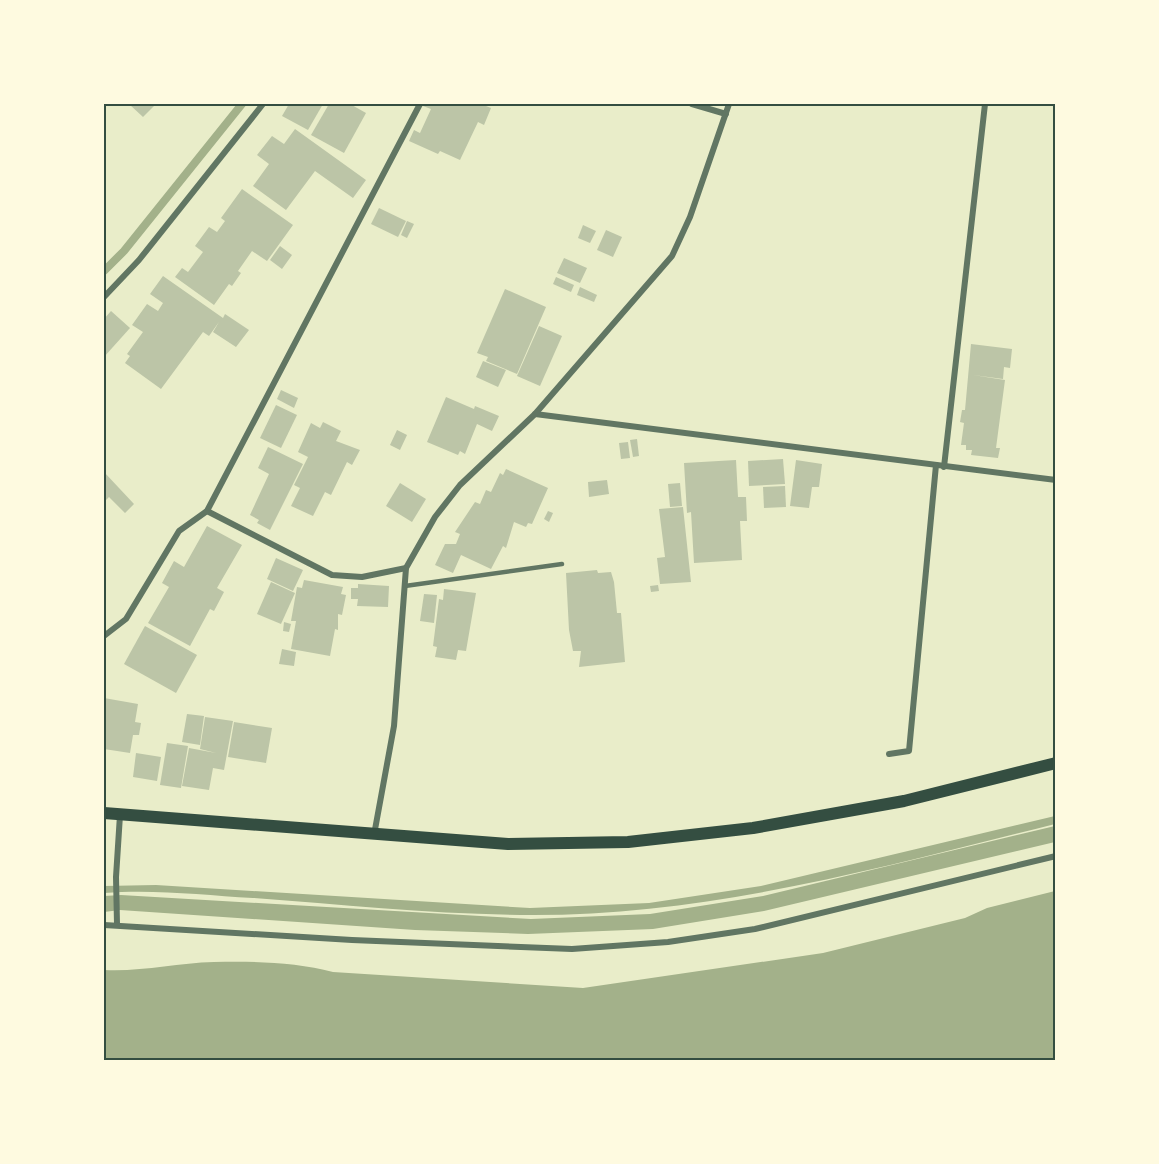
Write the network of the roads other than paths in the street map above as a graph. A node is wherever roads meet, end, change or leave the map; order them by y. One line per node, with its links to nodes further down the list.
1 (263, 104): 7 (street)
2 (420, 104): 12 (street)
3 (692, 104): 6 (street)
4 (729, 104): 6 (street)
5 (985, 104): 10 (street)
6 (726, 114): 8 (street)
7 (104, 297)
8 (535, 414): 9 (street); 14 (street)
9 (936, 465): 10 (street); 17 (street)
10 (944, 467): 11 (street)
11 (1056, 480)
12 (207, 512): 14 (street); 16 (street)
13 (562, 564): 15 (lane)
14 (406, 568): 15 (street)
15 (405, 586): 21 (street)
16 (104, 636)
17 (889, 754)
18 (1056, 763): 21 (main road)
19 (104, 813): 20 (main road)
20 (121, 814): 21 (main road); 23 (street)
21 (374, 836)
22 (1056, 856): 23 (street)
23 (117, 924): 24 (street)
24 (104, 925)

